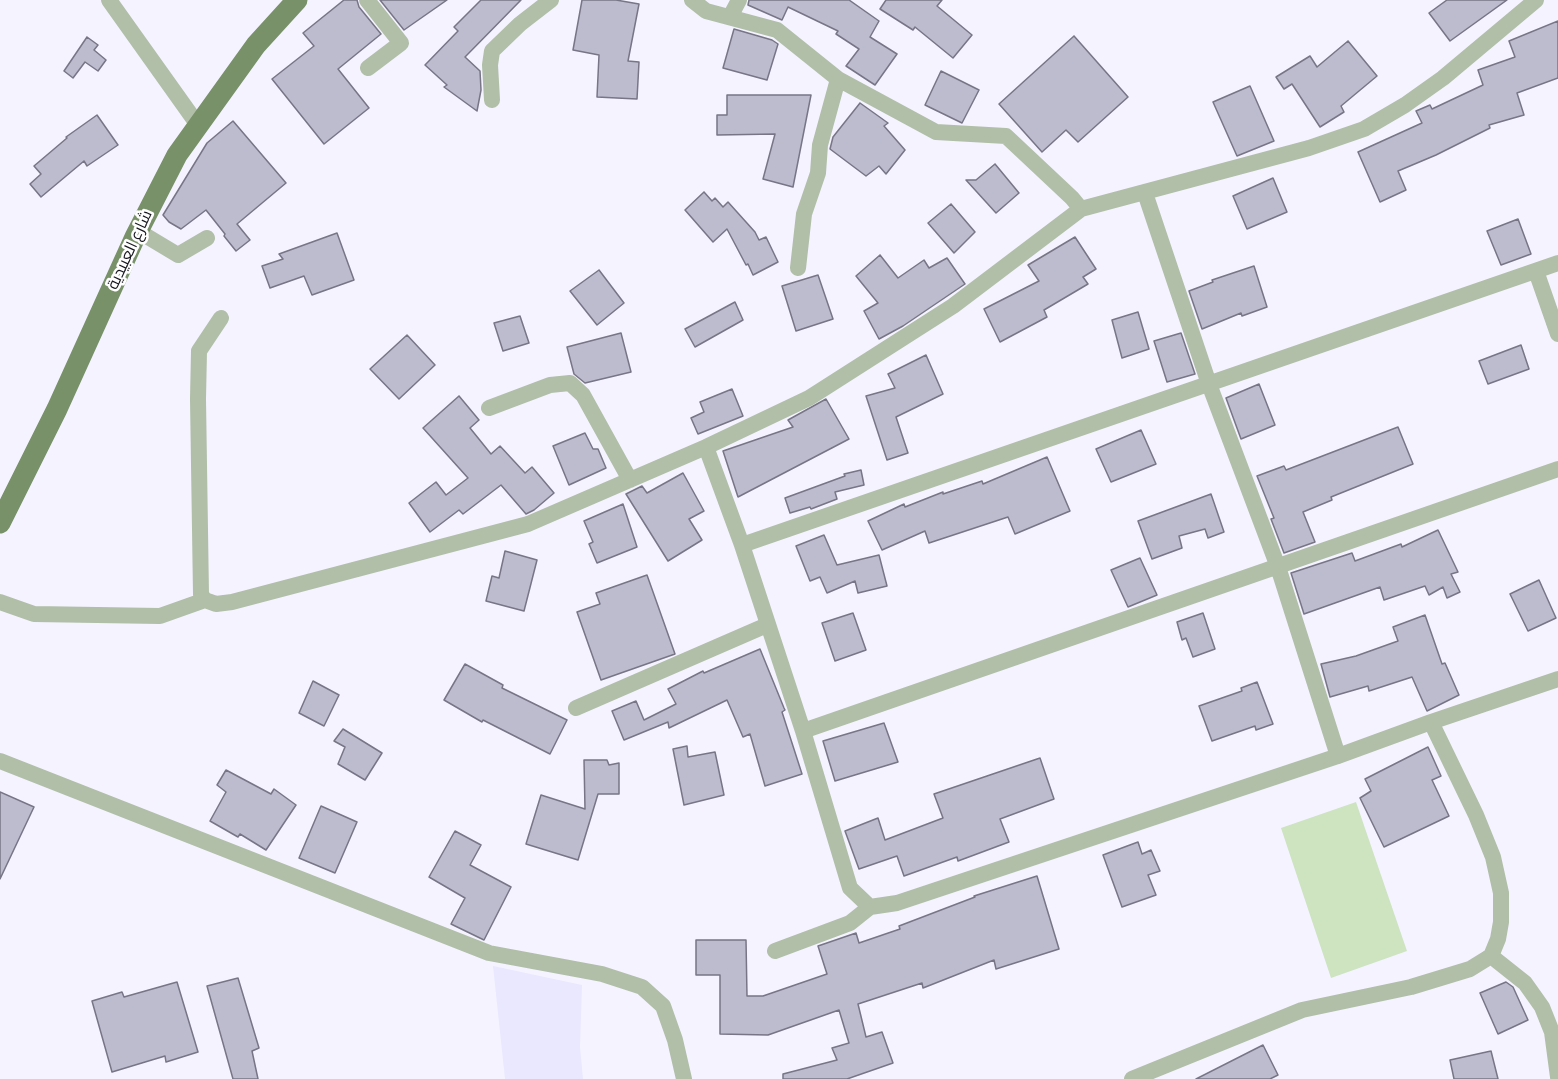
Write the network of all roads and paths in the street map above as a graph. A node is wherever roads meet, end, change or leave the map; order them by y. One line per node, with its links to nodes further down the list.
1 (110, 0): 13 (street)
2 (297, 0): 13 (main road, شارع العبيدية)
3 (367, 0): 10 (street)
4 (551, 0): 12 (street)
5 (692, 0): 9 (street)
6 (739, 0): 9 (street)
7 (1536, 0): 8 (street)
8 (1518, 7): 14 (street)
9 (730, 17): 11 (street)
10 (368, 68)
11 (838, 79): 15 (street); 19 (street)
12 (492, 100)
13 (198, 125): 16 (main road, شارع العبيدية)
14 (1145, 193): 15 (street); 23 (street)
15 (1081, 209): 25 (street)
16 (138, 231): 17 (street); 28 (main road, شارع العبيدية)
17 (207, 238)
18 (1558, 263): 20 (street)
19 (798, 268)
20 (1536, 271): 22 (street); 23 (street)
21 (221, 318): 31 (street)
22 (1558, 334)
23 (1209, 384): 29 (street); 30 (street)
24 (489, 408): 27 (street)
25 (706, 447): 27 (street); 29 (street)
26 (1558, 469): 30 (street)
27 (630, 480): 31 (street)
28 (0, 523)
29 (742, 545): 33 (street)
30 (1278, 567): 37 (street); 38 (street)
31 (205, 600): 32 (street)
32 (0, 602)
33 (767, 625): 35 (street); 37 (street)
34 (1558, 679): 36 (street)
35 (576, 708)
36 (1431, 722): 38 (street); 42 (street)
37 (803, 730): 40 (street)
38 (1338, 756): 40 (street)
39 (0, 761): 44 (street)
40 (870, 907): 41 (street)
41 (775, 951)
42 (1491, 956): 43 (street); 45 (street)
43 (1558, 1077)
44 (684, 1079)
45 (1132, 1079)

